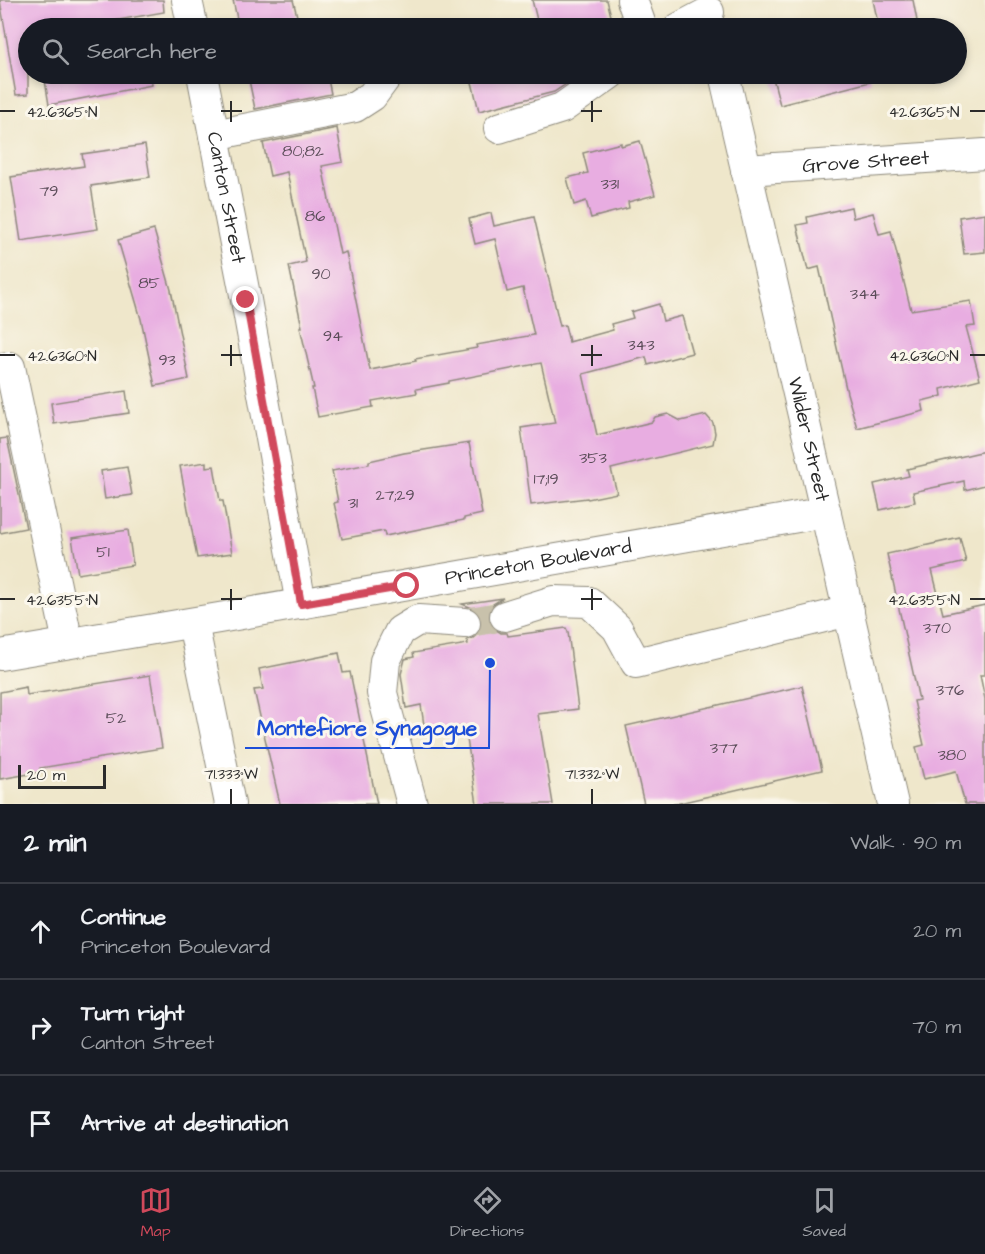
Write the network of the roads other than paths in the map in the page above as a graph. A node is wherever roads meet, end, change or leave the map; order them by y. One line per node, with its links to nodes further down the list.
1 (187, 0): 3 (street)
2 (632, 0): 4 (street)
3 (191, 18)
4 (638, 18)
5 (204, 84): 10 (street, Canton Street)
6 (381, 84): 10 (street)
7 (596, 84): 9 (street)
8 (726, 84): 12 (street, Wilder Street)
9 (499, 128)
10 (214, 135): 18 (street, Canton Street)
11 (985, 154): 12 (street, Grove Street)
12 (746, 170): 14 (street, Wilder Street)
13 (0, 368): 24 (street)
14 (826, 512): 15 (street, Princeton Boulevard); 19 (street, Wilder Street)
15 (545, 561): 16 (street, Princeton Boulevard); 17 (street)
16 (407, 586): 18 (street, Princeton Boulevard); 21 (street)
17 (553, 601): 19 (street); 20 (street)
18 (301, 604): 22 (street, Princeton Boulevard)
19 (849, 611): 28 (street, Wilder Street)
20 (505, 616)
21 (418, 620): 23 (street); 27 (street)
22 (193, 623): 24 (street, Princeton Boulevard); 26 (street)
23 (465, 623)
24 (68, 643): 25 (street, Princeton Boulevard)
25 (0, 655)
26 (230, 804)
27 (411, 804)
28 (893, 804)

